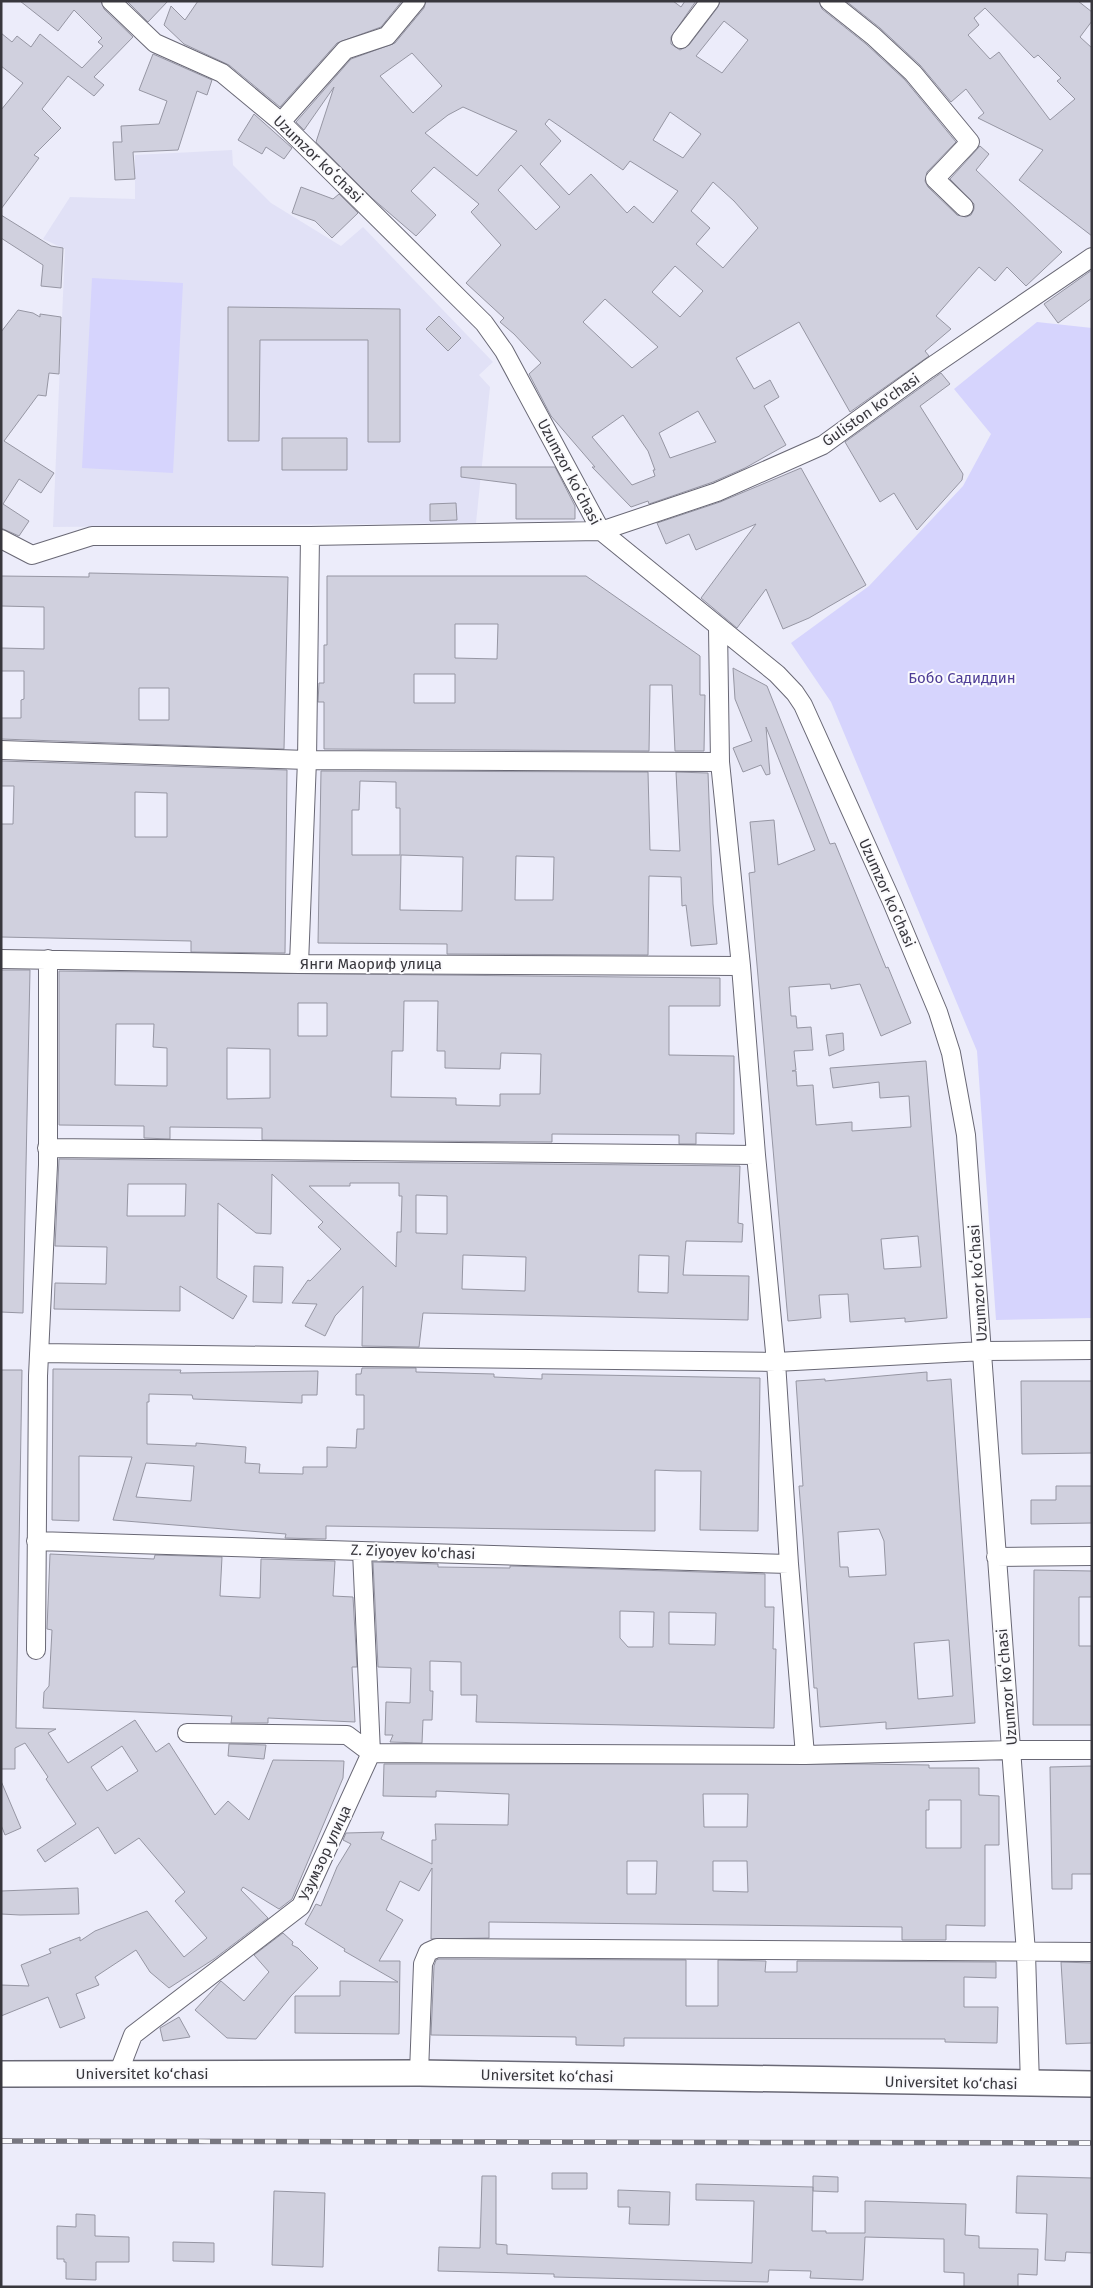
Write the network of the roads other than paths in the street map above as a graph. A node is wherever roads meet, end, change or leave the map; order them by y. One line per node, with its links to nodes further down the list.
1 (111, 1): 6 (street, Uzumzor koʻchasi)
2 (416, 1): 6 (street)
3 (710, 1): 5 (street)
4 (829, 1): 7 (street)
5 (681, 39)
6 (281, 122): 9 (street, Uzumzor koʻchasi)
7 (964, 207)
8 (1092, 257): 9 (street, Guliston ko'chasi)
9 (601, 531): 10 (street, Guliston ko'chasi); 12 (street, Uzumzor koʻchasi)
10 (310, 536): 11 (street, Guliston ko'chasi); 14 (street)
11 (1, 540)
12 (718, 628): 15 (street); 23 (street, Uzumzor koʻchasi)
13 (1, 750): 14 (street)
14 (308, 760): 15 (street); 18 (street)
15 (720, 762): 19 (street)
16 (1, 959): 17 (street, Янги Маориф улица)
17 (48, 959): 18 (street, Янги Маориф улица); 20 (street)
18 (299, 964): 19 (street, Янги Маориф улица)
19 (741, 966): 21 (street)
20 (47, 1148): 21 (street); 24 (street)
21 (756, 1155): 25 (street)
22 (1092, 1350): 23 (street)
23 (983, 1351): 25 (street); 29 (street, Uzumzor koʻchasi)
24 (39, 1353): 25 (street); 26 (street)
25 (776, 1362): 30 (street)
26 (36, 1541): 27 (street, Z. Ziyoyev ko'chasi); 31 (street)
27 (362, 1551): 30 (street, Z. Ziyoyev ko'chasi); 35 (street, Узумзор улица)
28 (1092, 1556): 29 (street)
29 (996, 1557): 33 (street, Uzumzor koʻchasi)
30 (789, 1564): 36 (street)
31 (36, 1650)
32 (187, 1733): 35 (street)
33 (1012, 1750): 34 (street); 36 (street); 38 (street, Uzumzor koʻchasi)
34 (1092, 1750)
35 (371, 1753): 36 (street); 41 (street, Узумзор улица)
36 (805, 1755)
37 (1092, 1952): 38 (street)
38 (1026, 1953): 39 (street); 43 (street, Uzumzor koʻchasi)
39 (419, 2073): 41 (main road, Universitet kо‘chasi); 43 (main road, Universitet kо‘chasi)
40 (1, 2074): 41 (main road, Universitet kо‘chasi)
41 (118, 2074)
42 (1092, 2084): 43 (main road, Universitet kо‘chasi)
43 (1030, 2085)

